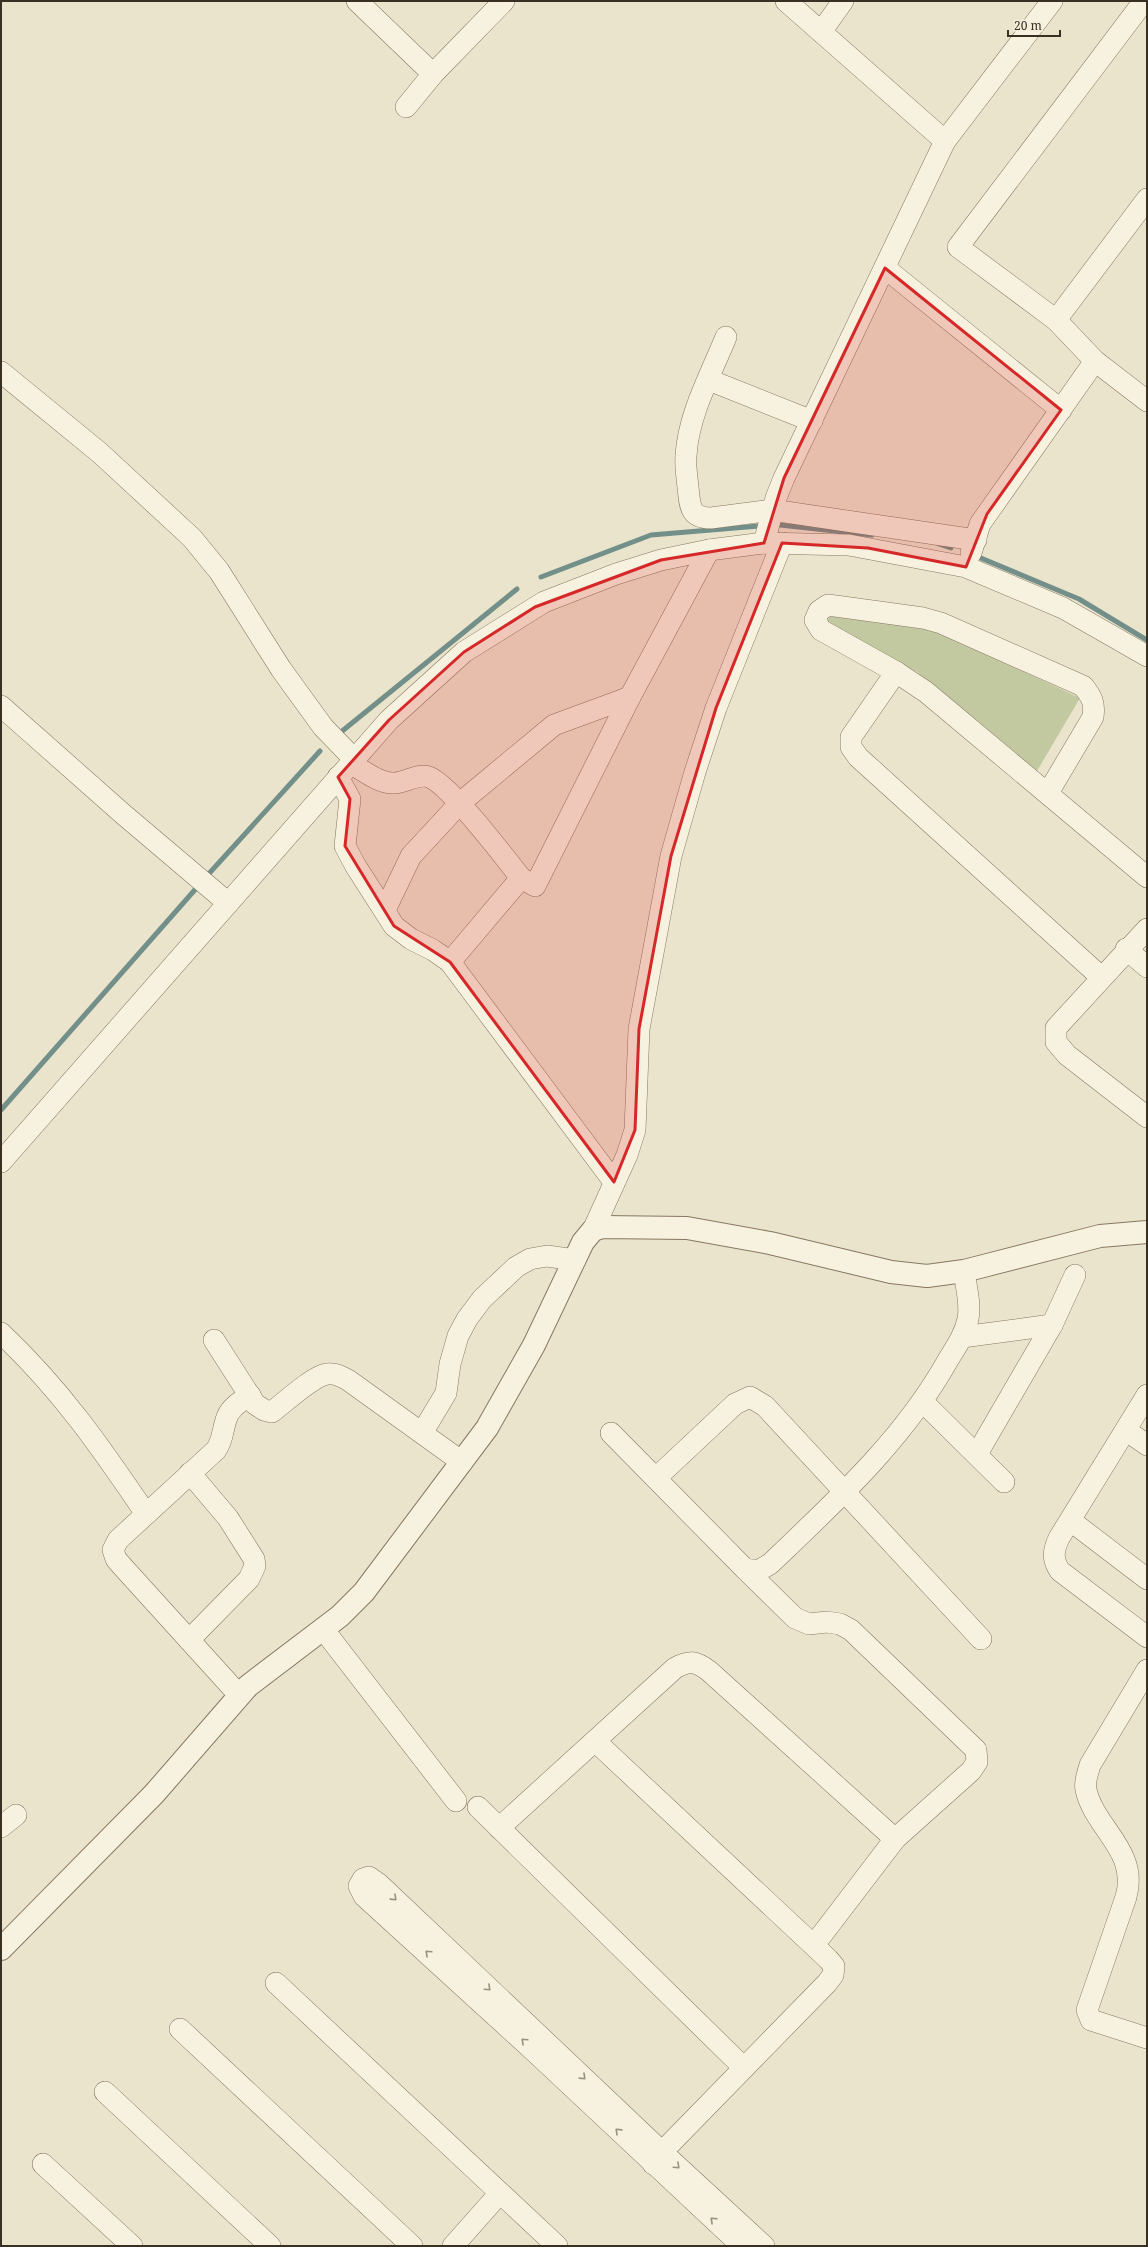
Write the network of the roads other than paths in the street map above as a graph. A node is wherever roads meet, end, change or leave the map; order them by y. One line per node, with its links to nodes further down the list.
1 (357, 1): 8 (street)
2 (504, 1): 8 (street)
3 (786, 1): 7 (street)
4 (843, 1): 7 (street)
5 (1052, 1): 10 (street)
6 (1147, 2): 13 (street)
7 (821, 32): 10 (street)
8 (433, 74): 9 (street)
9 (406, 107)
10 (945, 141): 12 (street)
11 (1147, 199): 13 (street)
12 (885, 268): 19 (street); 20 (street)
13 (1056, 320): 15 (street)
14 (726, 337): 17 (street)
15 (1095, 361): 18 (street); 19 (street)
16 (1, 372): 30 (street)
17 (709, 380): 20 (street); 21 (street)
18 (1144, 394)
19 (1060, 410): 22 (street)
20 (812, 421): 21 (street)
21 (772, 510): 22 (street); 23 (street)
22 (976, 540): 25 (street)
23 (773, 543): 24 (street); 25 (street); 44 (street)
24 (709, 550): 28 (street); 30 (street)
25 (966, 567): 26 (street)
26 (1147, 656)
27 (896, 672): 31 (street); 31 (street); 41 (street)
28 (630, 697): 32 (street); 34 (street)
29 (1, 706): 35 (street)
30 (347, 766): 32 (street); 35 (street); 36 (street)
31 (1048, 793): 33 (street)
32 (460, 803): 34 (street); 36 (street)
33 (1147, 877)
34 (521, 878): 39 (street)
35 (221, 897): 43 (street)
36 (385, 910): 39 (street)
37 (1147, 928): 38 (street)
38 (1126, 949): 40 (street); 41 (street)
39 (450, 962): 44 (street)
40 (1147, 967)
41 (1101, 977): 42 (street)
42 (1147, 1117)
43 (1, 1162)
44 (614, 1182): 45 (street)
45 (593, 1230): 47 (street); 48 (street)
46 (1147, 1232): 48 (street)
47 (575, 1260): 58 (street); 62 (street)
48 (964, 1271): 52 (street)
49 (1075, 1275): 50 (street)
50 (1052, 1325): 52 (street); 61 (street)
51 (1, 1333): 67 (street)
52 (962, 1337): 56 (street)
53 (214, 1340): 54 (street)
54 (250, 1395): 58 (street); 63 (street)
55 (1147, 1395): 57 (street)
56 (923, 1402): 61 (street); 66 (street)
57 (1127, 1431): 60 (street); 68 (street)
58 (422, 1433): 62 (street)
59 (611, 1433): 64 (street)
60 (1147, 1445)
61 (977, 1454): 65 (street)
62 (462, 1462): 71 (street)
63 (190, 1473): 67 (street); 74 (street)
64 (656, 1478): 66 (street); 69 (street)
65 (1004, 1482)
66 (845, 1492): 69 (street); 73 (street)
67 (146, 1514): 74 (street)
68 (1070, 1520): 70 (street); 72 (street)
69 (745, 1569): 81 (street)
70 (1147, 1579)
71 (323, 1628): 76 (street); 78 (street)
72 (1147, 1637)
73 (981, 1639)
74 (189, 1640): 76 (street)
75 (1147, 1670): 86 (street)
76 (239, 1695): 83 (street)
77 (595, 1741): 80 (street); 81 (street); 82 (street)
78 (456, 1801)
79 (478, 1807): 80 (street)
80 (499, 1828): 87 (street)
81 (895, 1839): 82 (street)
82 (814, 1945): 87 (street)
83 (1, 1949)
84 (276, 1983): 91 (street)
85 (180, 2029): 94 (street)
86 (1147, 2038)
87 (744, 2068): 89 (street)
88 (105, 2092): 93 (street)
89 (657, 2158): 89 (street, one-way to 89); 97 (street, one-way to 89); 98 (street, one-way to 98)
90 (44, 2164): 92 (street)
91 (500, 2193): 95 (street); 96 (street)
92 (132, 2246)
93 (270, 2246)
94 (412, 2246)
95 (452, 2246)
96 (557, 2246)
97 (742, 2246)
98 (764, 2246)

